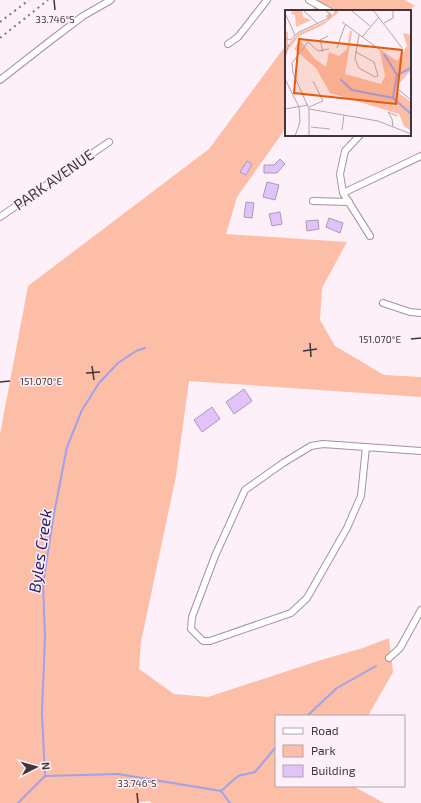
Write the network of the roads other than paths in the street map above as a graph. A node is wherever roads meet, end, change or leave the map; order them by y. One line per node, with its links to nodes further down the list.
1 (111, 0): 6 (street)
2 (267, 0): 5 (street)
3 (309, 0): 4 (street)
4 (327, 10)
5 (228, 44)
6 (0, 80)
7 (359, 136): 10 (street)
8 (109, 142): 13 (street, PARK AVENUE)
9 (421, 156): 10 (street)
10 (343, 193): 12 (street)
11 (313, 201): 12 (street)
12 (348, 202): 14 (street)
13 (0, 217)
14 (370, 236)
15 (383, 303): 16 (street)
16 (421, 312)
17 (366, 447): 17 (street); 18 (street)
18 (421, 451)
19 (421, 610): 20 (street)
20 (390, 658)

